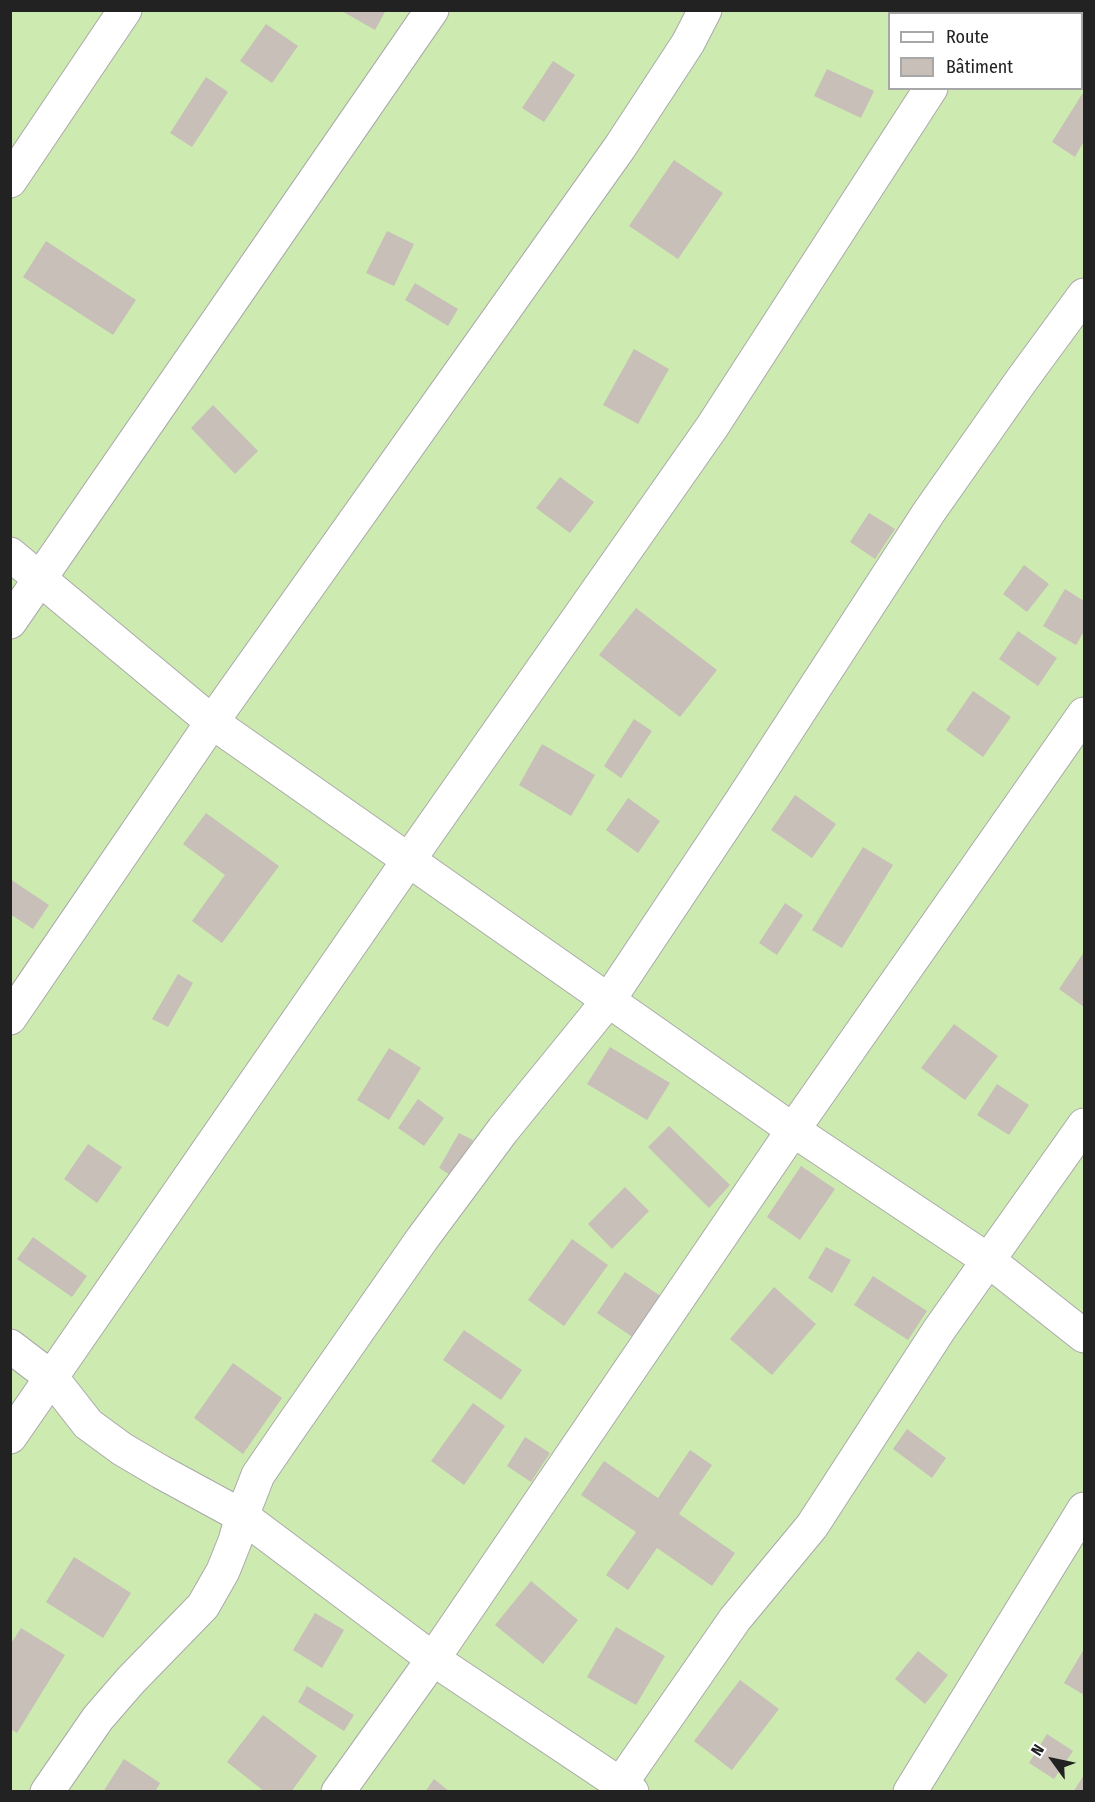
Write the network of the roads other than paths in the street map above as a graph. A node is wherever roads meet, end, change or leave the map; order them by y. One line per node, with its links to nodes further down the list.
1 (124, 10): 5 (street)
2 (432, 10): 8 (street)
3 (705, 10): 11 (street)
4 (930, 90): 12 (street)
5 (10, 181)
6 (1084, 295): 13 (street)
7 (10, 554): 8 (street)
8 (41, 578): 9 (street); 11 (street)
9 (10, 622)
10 (1084, 714): 16 (street)
11 (212, 722): 12 (street); 14 (street)
12 (408, 861): 13 (street); 20 (street)
13 (608, 1001): 16 (street); 23 (street)
14 (10, 1018)
15 (1084, 1125): 17 (street)
16 (793, 1130): 17 (street); 24 (street)
17 (988, 1260): 18 (street); 25 (street)
18 (1084, 1336)
19 (10, 1346): 20 (street)
20 (52, 1378): 21 (street); 23 (street)
21 (10, 1437)
22 (1084, 1509): 28 (street)
23 (242, 1516): 24 (street); 26 (street)
24 (433, 1659): 25 (street); 27 (street)
25 (623, 1789)
26 (47, 1791)
27 (338, 1791)
28 (910, 1791)

